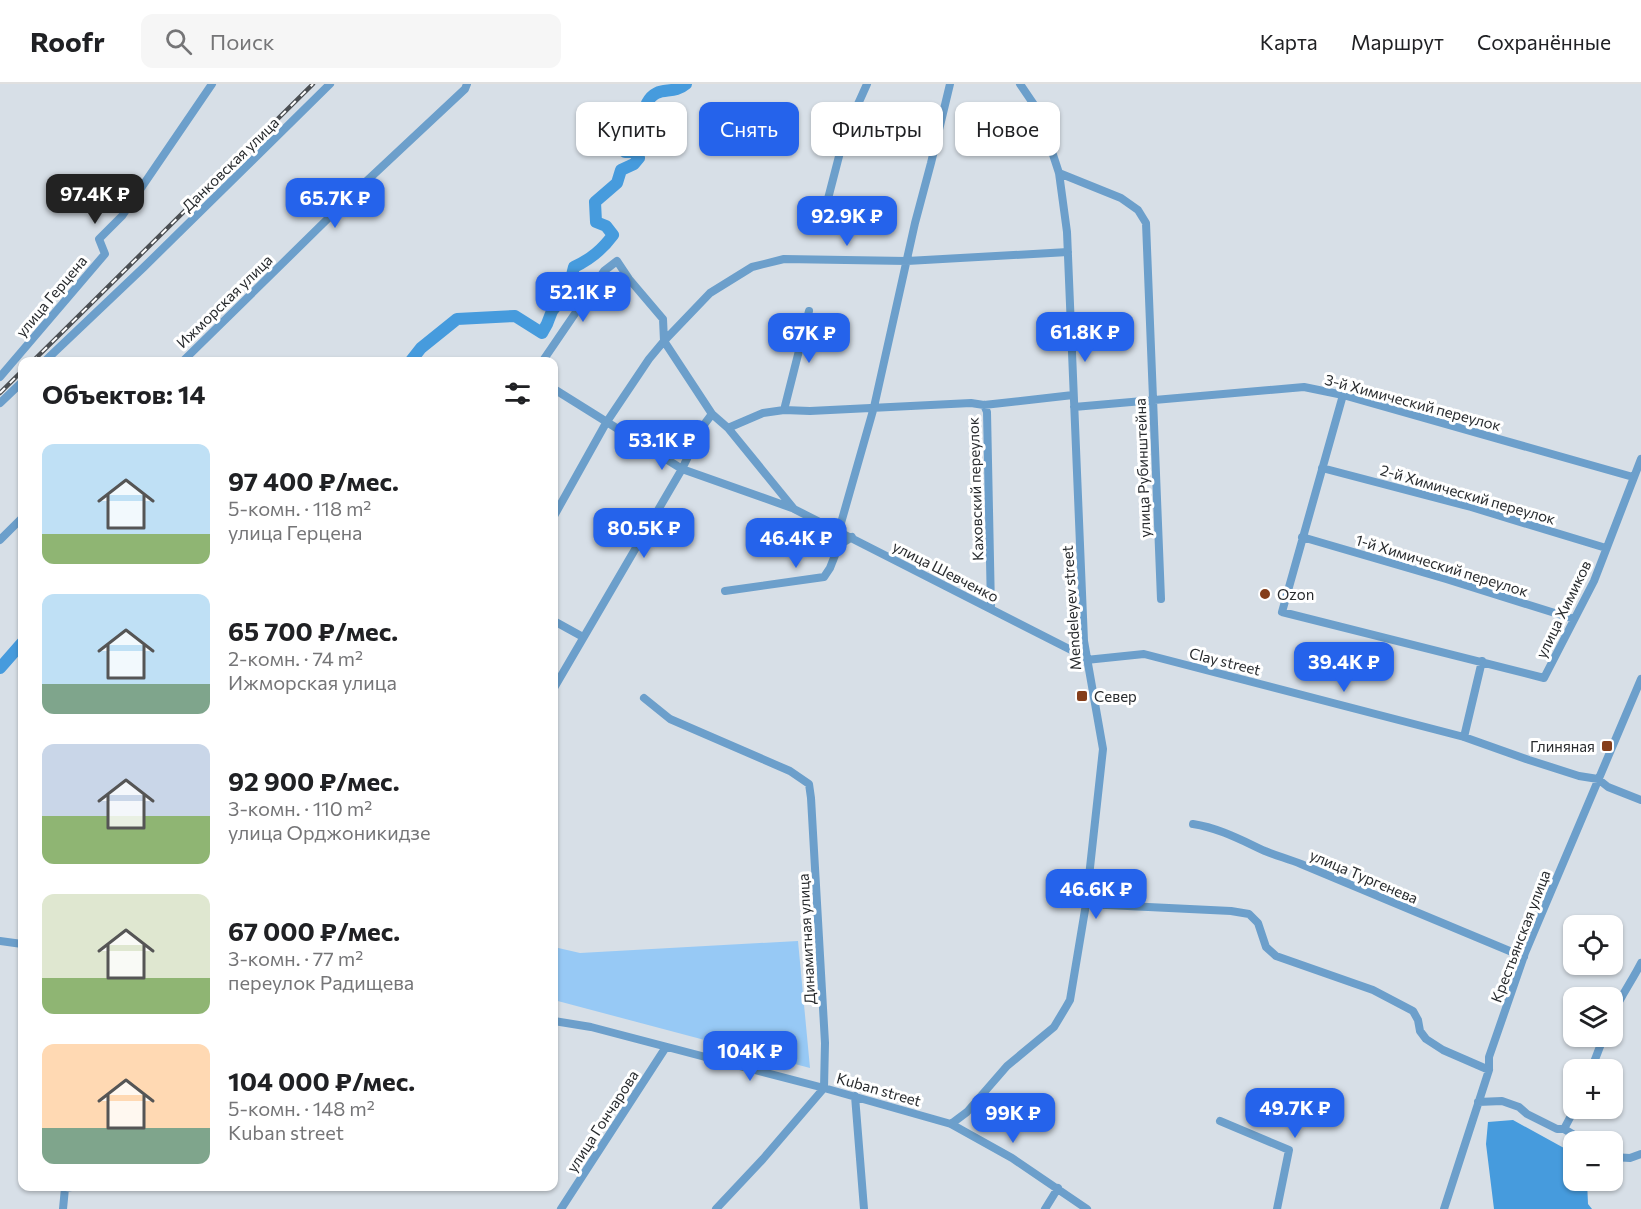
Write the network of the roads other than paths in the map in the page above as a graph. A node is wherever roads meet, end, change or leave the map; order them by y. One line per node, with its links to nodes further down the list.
1 (212, 84): 16 (street, улица Герцена)
2 (330, 84): 13 (street, Данковская улица)
3 (467, 84): 14 (street, Ижморская улица)
4 (867, 84): 8 (street)
5 (950, 84): 10 (street)
6 (1020, 84): 7 (street, Mendeleyev street)
7 (1059, 173): 9 (street, Mendeleyev street); 21 (street, улица Рубинштейна)
8 (823, 218)
9 (1068, 252): 10 (street); 19 (street, Mendeleyev street)
10 (907, 261): 12 (street); 25 (street)
11 (809, 311): 26 (street)
12 (664, 341): 15 (street, улица Шевченко); 27 (street, улица Шевченко); 28 (street)
13 (49, 357)
14 (187, 357)
15 (545, 357)
16 (0, 377)
17 (18, 386): 22 (street)
18 (558, 392): 28 (street)
19 (1073, 395): 23 (street); 24 (street, Mendeleyev street)
20 (1343, 395): 21 (street, 3-й Химический переулок); 31 (street, улица Химиков); 33 (street, 3-й Химический переулок)
21 (1153, 400): 24 (street, 3-й Химический переулок); 43 (street, улица Рубинштейна)
22 (0, 403)
23 (984, 405): 25 (street); 44 (street, Каховский переулок)
24 (1074, 406): 48 (street, Mendeleyev street)
25 (874, 408): 26 (street); 37 (street)
26 (784, 410): 29 (street)
27 (712, 414): 29 (street, улица Шевченко); 32 (street)
28 (606, 423): 32 (street); 34 (street)
29 (728, 428): 35 (street, улица Шевченко)
30 (1641, 459): 33 (street, улица Химиков)
31 (1322, 468): 39 (street, улица Химиков); 41 (street, 2-й Химический переулок)
32 (682, 469): 35 (street); 47 (street)
33 (1633, 477): 41 (street, улица Химиков)
34 (558, 509)
35 (794, 509): 37 (street, улица Шевченко)
36 (18, 522): 40 (street)
37 (839, 530): 38 (street, улица Шевченко)
38 (852, 537): 42 (street); 44 (street, улица Шевченко)
39 (1302, 537): 45 (street, 1-й Химический переулок); 49 (street, улица Химиков)
40 (0, 540)
41 (1606, 548): 45 (street, улица Химиков)
42 (725, 591)
43 (1161, 599)
44 (991, 609): 48 (street, улица Шевченко)
45 (1574, 619): 49 (street, улица Химиков)
46 (558, 623): 47 (street)
47 (583, 637): 51 (street)
48 (1086, 660): 53 (street, Clay street); 57 (street, Mendeleyev street)
49 (1482, 661): 53 (street)
50 (1641, 679): 54 (street, Крестьянская улица)
51 (558, 681)
52 (645, 698): 66 (street, Динамитная улица)
53 (1464, 737): 54 (street, Clay street)
54 (1598, 779): 55 (street, Clay street); 60 (street, Крестьянская улица)
55 (1641, 800)
56 (1193, 824): 60 (street, улица Тургенева)
57 (1086, 904): 65 (street); 71 (street, Mendeleyev street)
58 (0, 941): 59 (street)
59 (18, 943)
60 (1524, 957): 65 (street, Крестьянская улица)
61 (1641, 963): 62 (street)
62 (1623, 994)
63 (558, 1022): 64 (street, Kuban street)
64 (666, 1047): 66 (street, Kuban street); 79 (street, улица Гончарова)
65 (1489, 1070): 68 (street, Крестьянская улица)
66 (824, 1088): 67 (street, Kuban street); 80 (street)
67 (855, 1096): 71 (street, Kuban street); 81 (street)
68 (1478, 1102): 72 (street); 85 (street, Крестьянская улица)
69 (1569, 1119): 72 (street)
70 (1220, 1121): 84 (street)
71 (951, 1124): 76 (street, Kuban street)
72 (1564, 1129): 73 (street)
73 (1567, 1131)
74 (1641, 1154): 75 (street)
75 (1623, 1158)
76 (1058, 1188): 82 (street); 83 (street, Kuban street)
77 (65, 1191): 78 (street)
78 (63, 1209)
79 (561, 1209)
80 (716, 1209)
81 (864, 1209)
82 (1045, 1209)
83 (1087, 1209)
84 (1277, 1209)
85 (1444, 1209)

